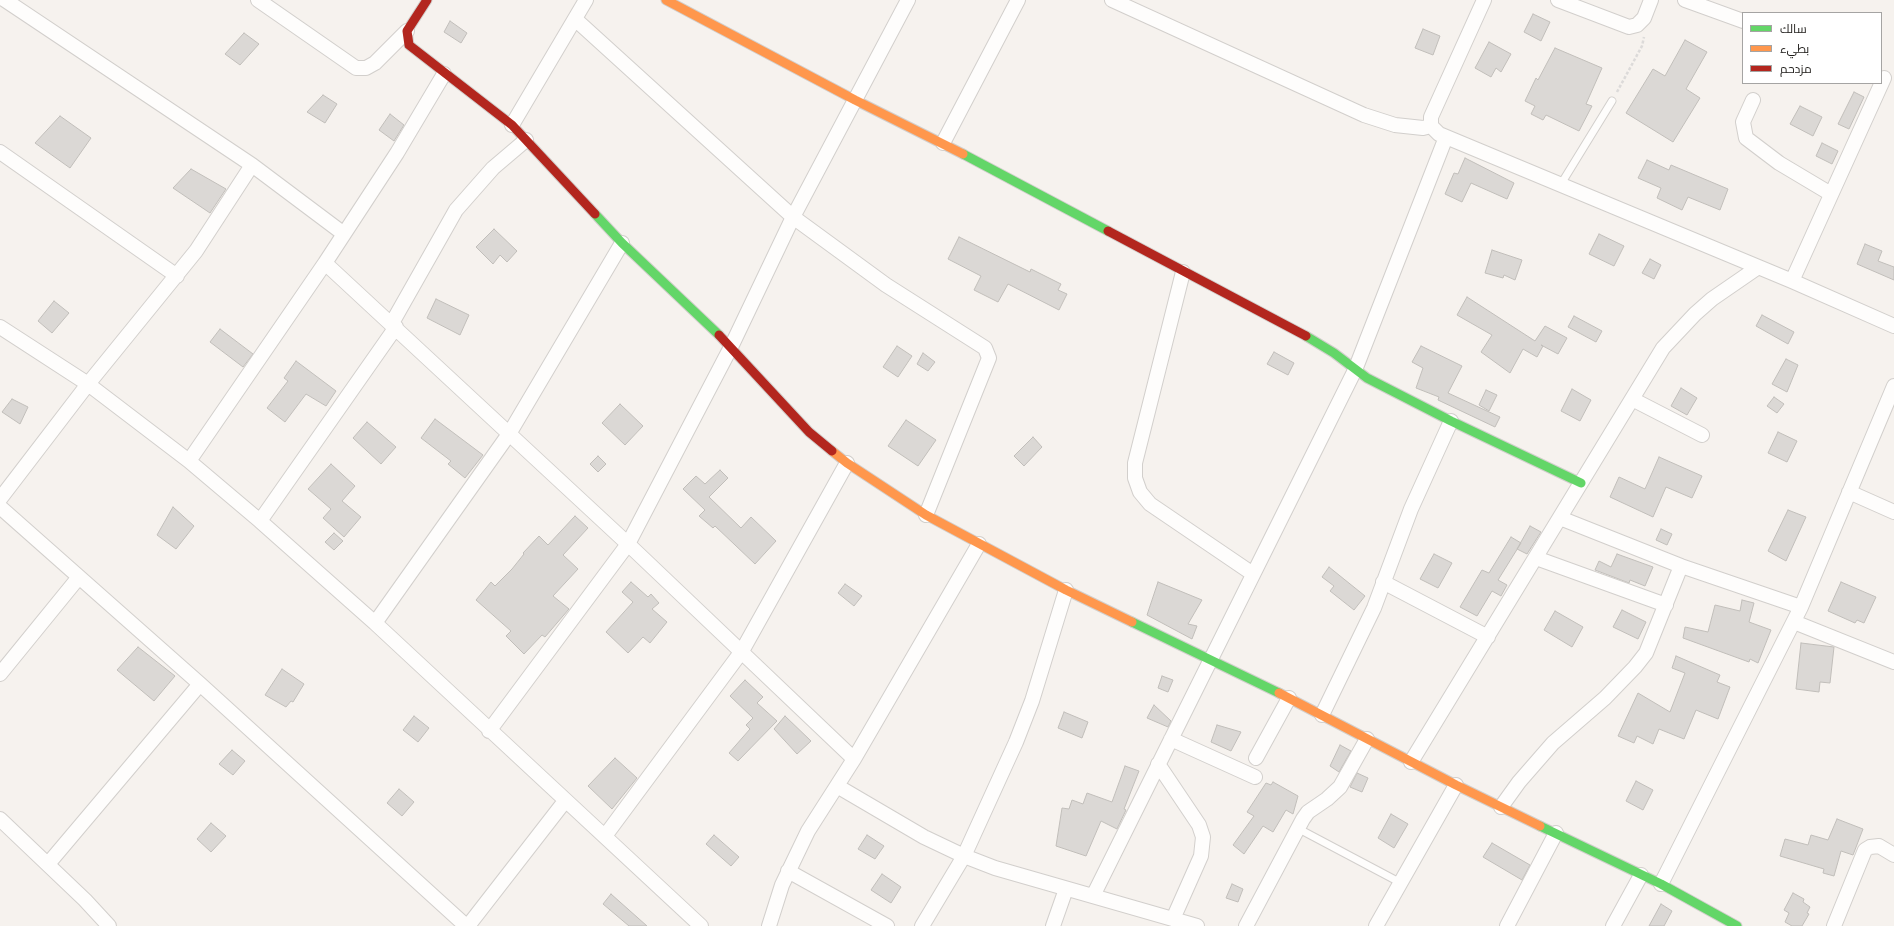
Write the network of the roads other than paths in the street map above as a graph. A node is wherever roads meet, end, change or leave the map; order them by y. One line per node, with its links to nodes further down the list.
1 (5, 0): 27 (street)
2 (258, 0): 15 (street)
3 (427, 0): 15 (street)
4 (586, 0): 13 (street)
5 (666, 0): 18 (street)
6 (908, 0): 18 (street)
7 (1018, 0): 25 (street)
8 (1112, 0): 22 (street)
9 (1484, 0): 22 (street)
10 (1558, 0): 11 (street)
11 (1651, 0)
12 (1686, 0): 14 (street)
13 (574, 19): 21 (street); 30 (street)
14 (1742, 21)
15 (407, 31): 16 (street)
16 (444, 74): 21 (street); 31 (street)
17 (1886, 79): 29 (street)
18 (855, 100): 25 (street); 30 (street)
19 (1753, 100): 29 (street)
20 (1612, 101): 28 (lane)
21 (512, 125): 24 (street)
22 (1431, 126): 23 (street)
23 (1446, 137): 28 (street); 42 (street)
24 (526, 140): 32 (street); 38 (street)
25 (942, 143): 35 (street)
26 (0, 152): 36 (street)
27 (252, 165): 31 (street); 36 (street)
28 (1561, 184): 34 (street)
29 (1831, 194): 37 (street)
30 (793, 217): 41 (street); 56 (street)
31 (344, 234): 33 (street)
32 (622, 243): 41 (street); 47 (street)
33 (325, 263): 38 (street); 49 (street)
34 (1757, 268): 37 (street); 45 (street)
35 (1182, 272): 42 (street); 63 (street)
36 (177, 276): 43 (street)
37 (1792, 281): 39 (street)
38 (394, 325): 47 (street); 58 (street)
39 (1894, 326)
40 (0, 327): 43 (street)
41 (731, 347): 50 (street); 59 (street)
42 (1355, 370): 46 (street); 63 (street)
43 (88, 384): 49 (street); 53 (street)
44 (1894, 386): 52 (street)
45 (1632, 399): 48 (street); 51 (street)
46 (1450, 421): 51 (street); 65 (street)
47 (509, 434): 59 (street); 70 (street)
48 (1702, 435)
49 (188, 461): 58 (street)
50 (847, 463): 56 (street); 72 (street)
51 (1581, 483): 57 (street)
52 (1849, 492): 55 (street); 68 (street)
53 (0, 499)
54 (0, 507): 64 (street)
55 (1894, 512)
56 (926, 515): 60 (street)
57 (1560, 518): 61 (street); 62 (street)
58 (260, 521): 70 (street)
59 (628, 544): 72 (street); 79 (street)
60 (979, 544): 66 (street); 83 (street)
61 (1536, 558): 67 (street); 71 (street)
62 (1681, 566): 67 (street); 68 (street)
63 (1253, 574): 73 (street)
64 (79, 577): 75 (street); 76 (street)
65 (1383, 582): 71 (street); 78 (street)
66 (1066, 590): 73 (street); 96 (street)
67 (1666, 605): 90 (street)
68 (1801, 607): 69 (street)
69 (1794, 622): 74 (street); 101 (street)
70 (375, 623): 79 (street)
71 (1488, 637): 84 (street)
72 (742, 651): 83 (street); 94 (street)
73 (1210, 661): 77 (street); 80 (street)
74 (1894, 662)
75 (0, 674)
76 (200, 684): 97 (street); 107 (street)
77 (1288, 698): 78 (street); 82 (street)
78 (1322, 715): 81 (street)
79 (489, 731): 89 (street)
80 (1171, 739): 85 (street); 86 (street)
81 (1367, 740): 84 (street); 92 (street)
82 (1256, 758)
83 (854, 759): 88 (street)
84 (1411, 762): 87 (street)
85 (1158, 764): 103 (street); 104 (street)
86 (1255, 777)
87 (1456, 785): 90 (street); 100 (street)
88 (837, 786): 96 (street); 98 (street)
89 (565, 801): 94 (street); 107 (street)
90 (1501, 807): 93 (street)
91 (0, 819): 97 (street)
92 (1299, 829): 100 (lane); 114 (street)
93 (1556, 834): 99 (street); 116 (street)
94 (605, 836): 108 (street)
95 (1894, 855): 119 (street)
96 (964, 856): 102 (street); 111 (street)
97 (48, 864): 106 (street)
98 (788, 871): 109 (street); 110 (street)
99 (1641, 875): 101 (street); 117 (street)
100 (1401, 884): 115 (street)
101 (1661, 884): 118 (street)
102 (1066, 889): 103 (street); 112 (street)
103 (1093, 896): 105 (street)
104 (1173, 919): 105 (street); 113 (street)
105 (1149, 920)
106 (109, 926)
107 (467, 926)
108 (701, 926)
109 (769, 926)
110 (887, 926)
111 (922, 926)
112 (1053, 926)
113 (1197, 926)
114 (1246, 926)
115 (1376, 926)
116 (1507, 926)
117 (1614, 926)
118 (1737, 926)
119 (1834, 926)

